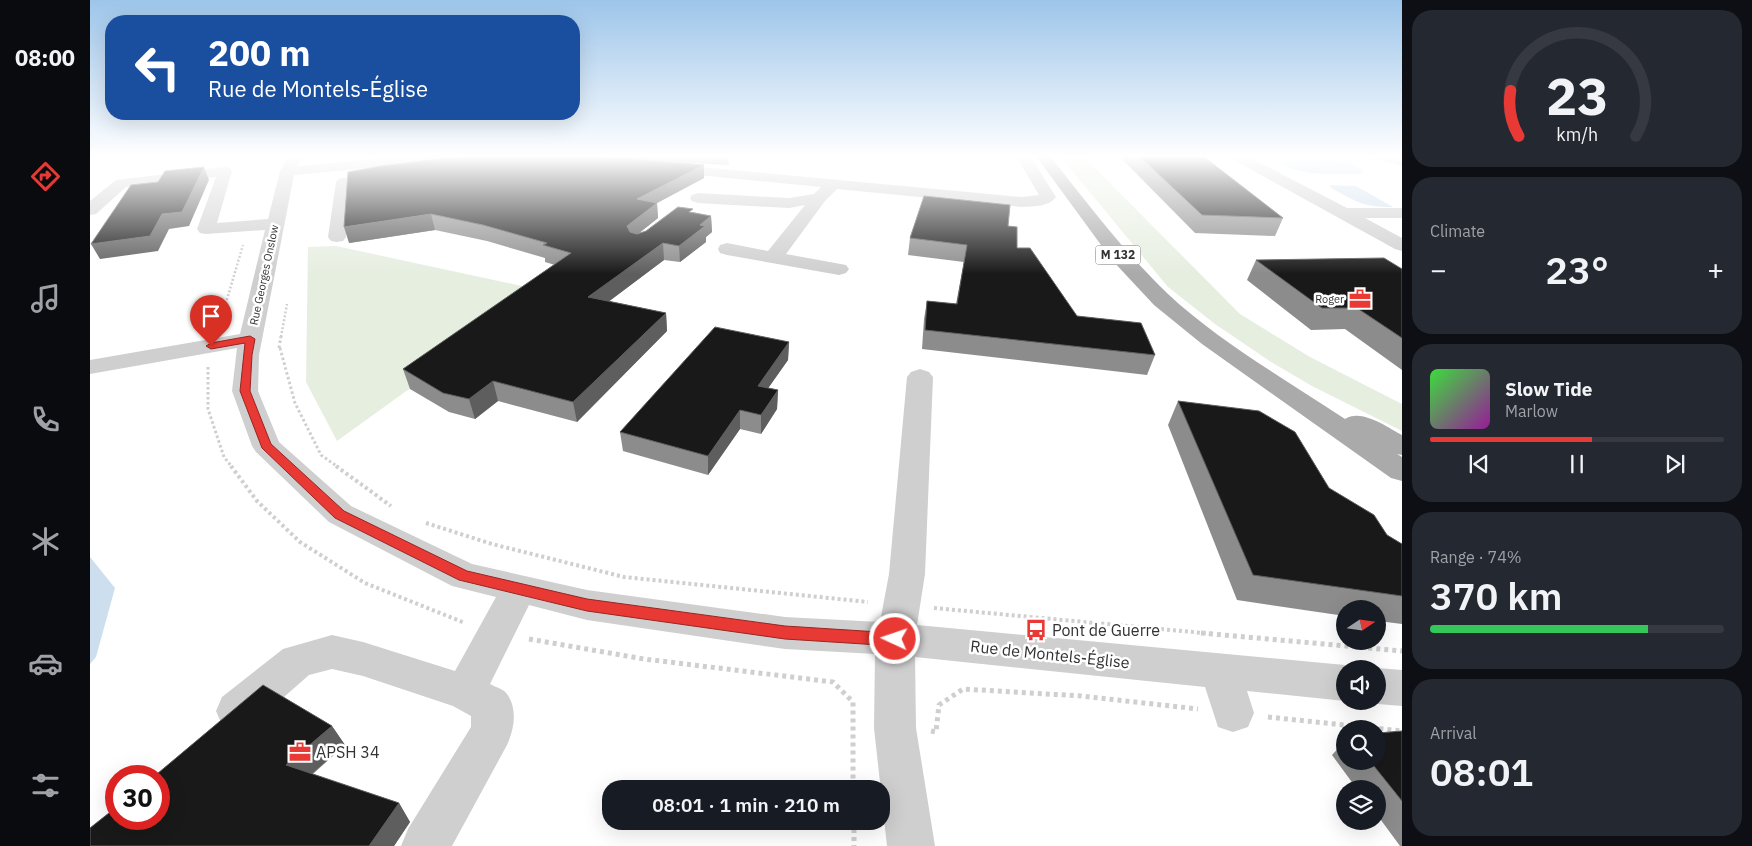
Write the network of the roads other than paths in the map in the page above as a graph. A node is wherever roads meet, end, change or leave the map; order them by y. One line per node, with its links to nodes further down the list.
1 (107, 195): 14 (street)
2 (217, 195): 17 (street)
3 (283, 195): 17 (street, Rue Georges Onslow)
4 (342, 195): 18 (street)
5 (701, 195): 11 (street)
6 (822, 195): 12 (street)
7 (957, 195): 8 (street)
8 (1047, 195)
9 (1073, 195): 25 (main road, M 132)
10 (1311, 195): 15 (street)
11 (698, 198): 12 (street); 13 (street)
12 (819, 198): 21 (street)
13 (683, 209)
14 (90, 210)
15 (1344, 213): 16 (street); 19 (street)
16 (1402, 214)
17 (275, 224): 23 (street, Rue Georges Onslow)
18 (337, 237)
19 (1402, 245)
20 (727, 249): 21 (street)
21 (773, 258): 22 (street)
22 (839, 269)
23 (265, 344): 24 (street); 29 (street, Rue de Montels-Église)
24 (90, 367)
25 (1258, 372): 27 (main road, M 132); 28 (main road, M 132)
26 (920, 377): 30 (street)
27 (1402, 446)
28 (1402, 471)
29 (519, 589): 30 (street, Rue de Montels-Église); 35 (street)
30 (899, 622): 31 (street, Rue de Montels-Église); 39 (street)
31 (1220, 671): 32 (street, Rue de Montels-Église); 36 (street)
32 (1336, 682)
33 (1386, 687): 34 (street)
34 (1402, 688)
35 (465, 692): 37 (street); 38 (street)
36 (1233, 713)
37 (209, 734)
38 (425, 846)
39 (910, 846)

